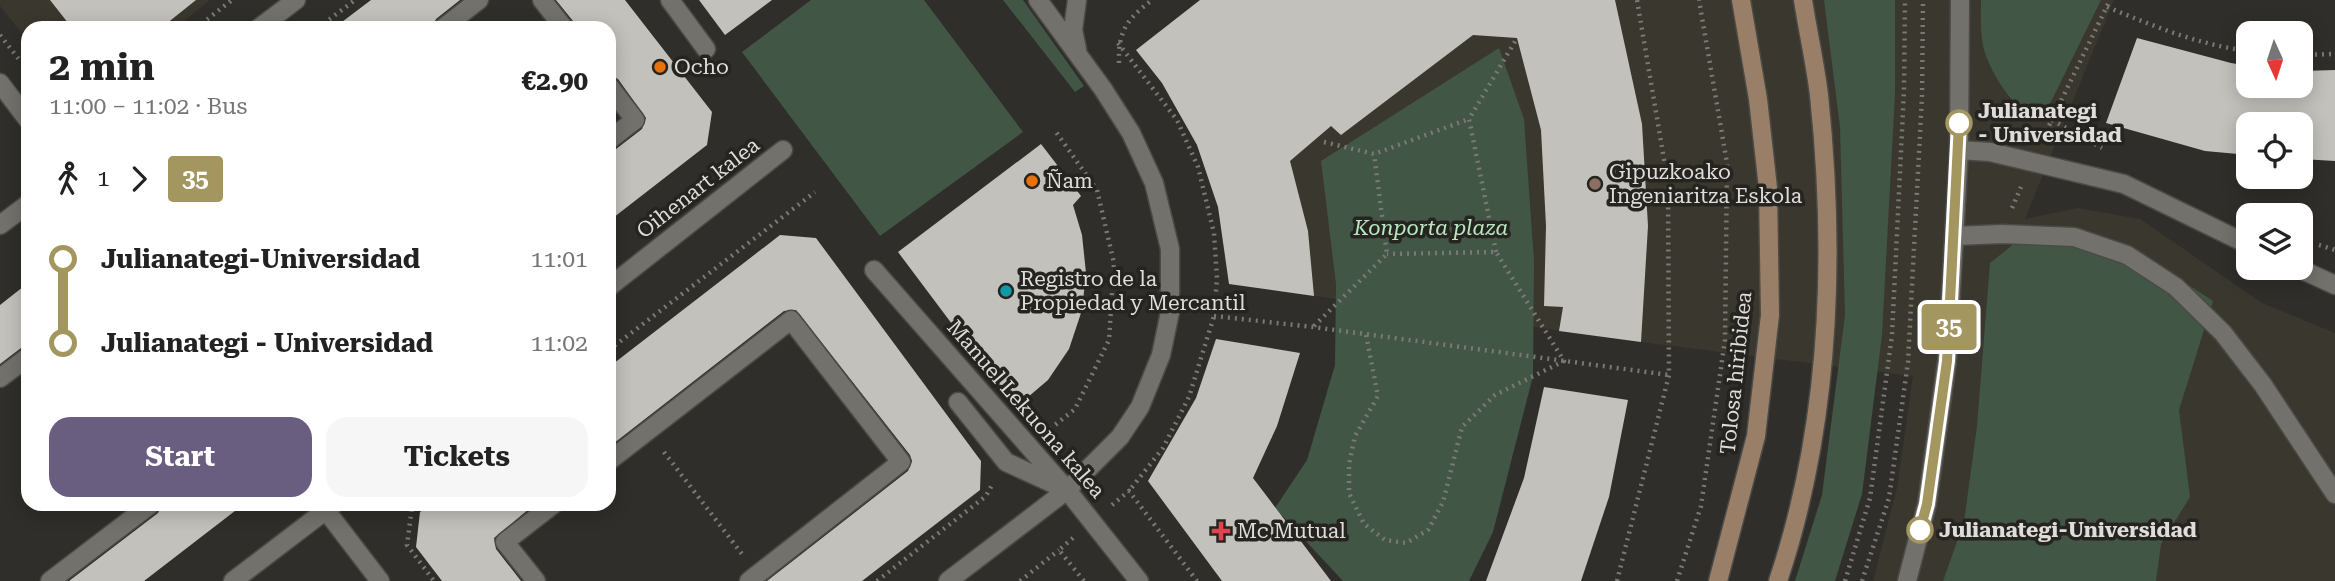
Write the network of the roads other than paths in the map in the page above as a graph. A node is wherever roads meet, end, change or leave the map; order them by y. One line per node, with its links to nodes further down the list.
1 (296, 0): 10 (street)
2 (480, 0): 11 (street)
3 (542, 0): 12 (street)
4 (670, 0): 13 (street)
5 (1038, 0): 14 (street)
6 (1077, 0): 14 (street)
7 (1741, 0): 46 (main road, Tolosa hiribidea)
8 (1803, 0): 47 (main road)
9 (1960, 0): 20 (street)
10 (268, 21)
11 (452, 21)
12 (558, 21)
13 (706, 49)
14 (1081, 59): 33 (street)
15 (0, 83): 17 (street)
16 (616, 95): 18 (street)
17 (21, 111)
18 (616, 135)
19 (783, 150): 27 (street, Oihenart kalea)
20 (1959, 150): 23 (street); 24 (street)
21 (21, 209): 22 (street)
22 (0, 225)
23 (1955, 236): 34 (street); 48 (street)
24 (2236, 239)
25 (874, 270): 33 (street, Manuel Lekuona kalea)
26 (2313, 275): 28 (street)
27 (616, 281)
28 (2335, 285)
29 (21, 362): 30 (street)
30 (0, 378)
31 (958, 402): 33 (street)
32 (616, 456): 39 (street)
33 (1068, 490): 44 (street); 45 (street, Manuel Lekuona kalea)
34 (2335, 494)
35 (142, 511): 40 (street)
36 (321, 511): 41 (street)
37 (331, 511): 42 (street)
38 (545, 511): 43 (street)
39 (753, 578)
40 (50, 581)
41 (233, 581)
42 (380, 581)
43 (536, 581)
44 (948, 581)
45 (1139, 581)
46 (1718, 581)
47 (1778, 581)
48 (1907, 581)

